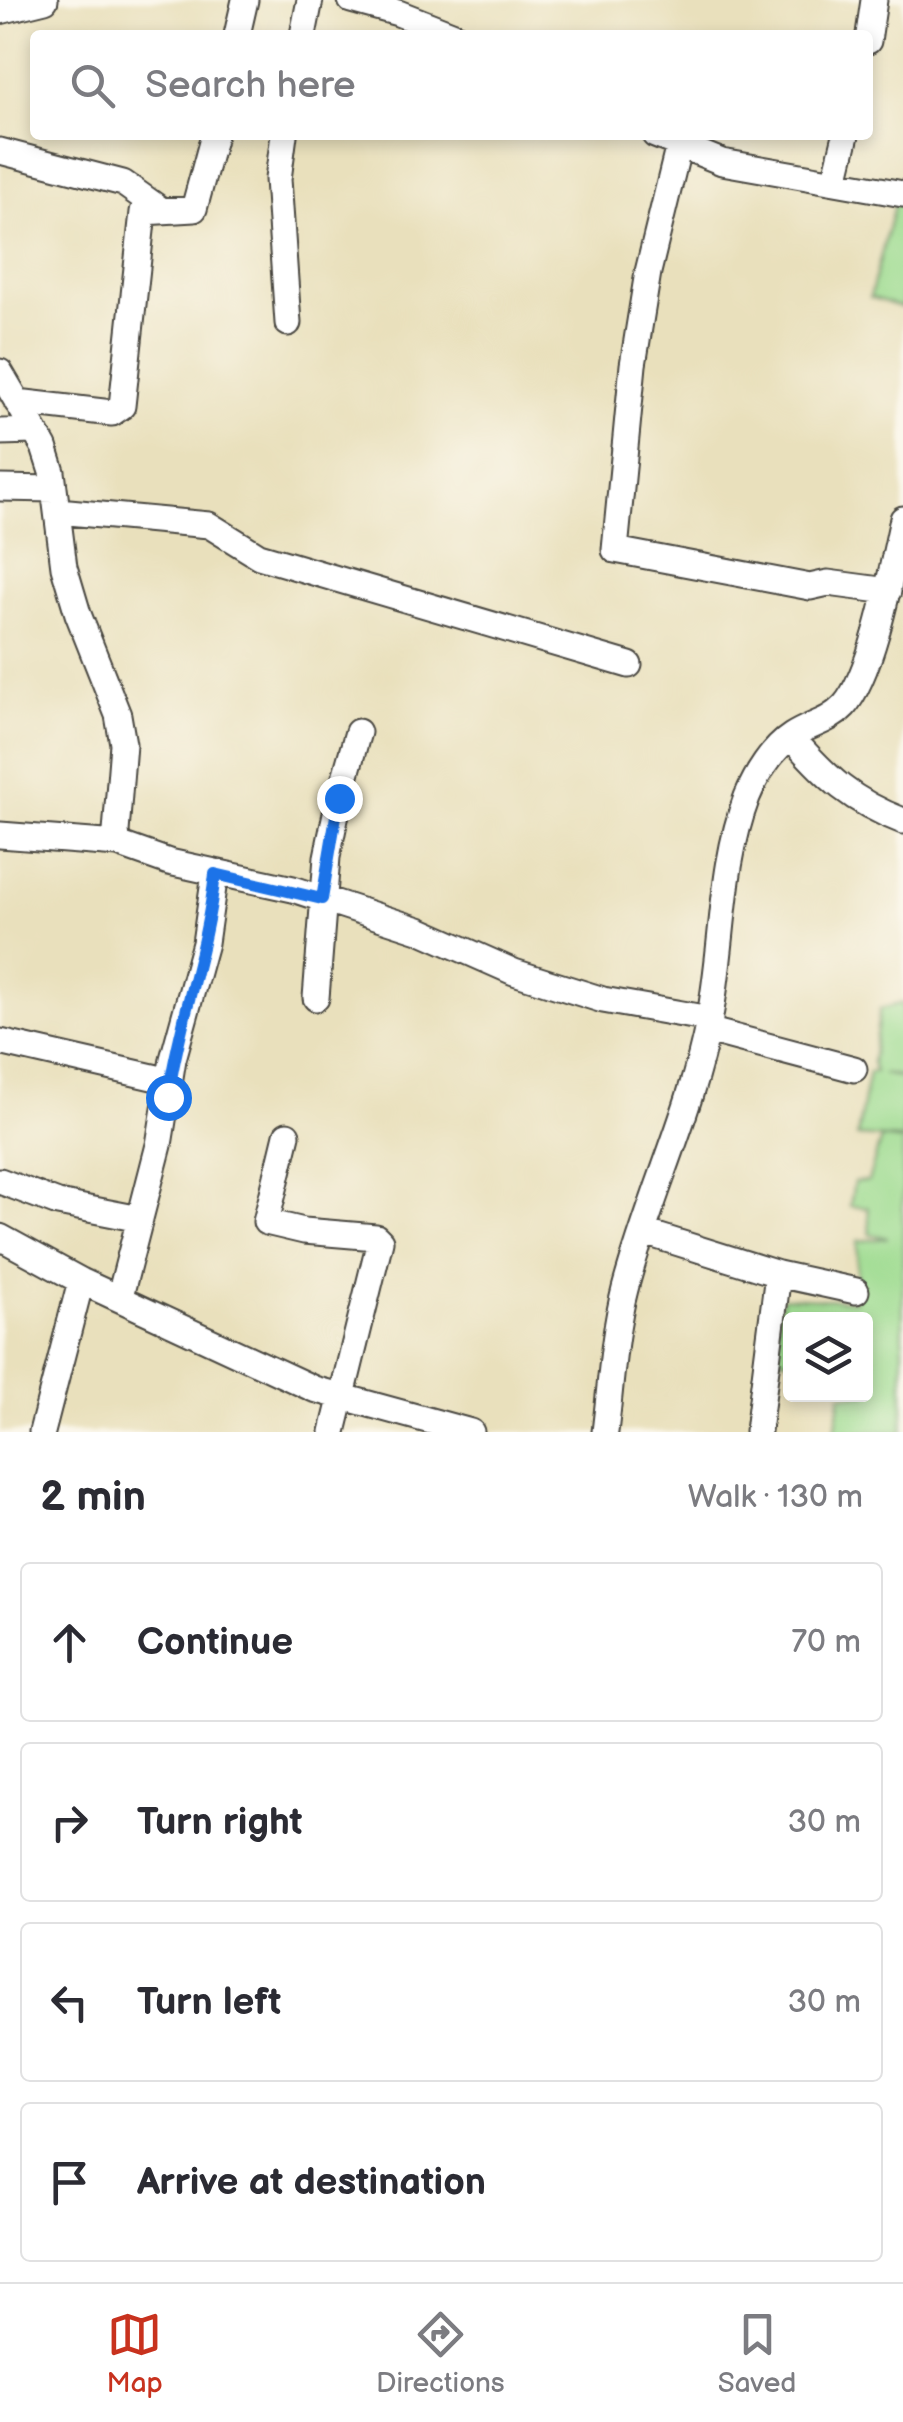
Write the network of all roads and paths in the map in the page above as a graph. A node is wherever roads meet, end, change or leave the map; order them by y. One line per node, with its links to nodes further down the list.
1 (46, 0): 7 (street)
2 (246, 0): 8 (street)
3 (310, 0): 9 (street)
4 (351, 0): 6 (street)
5 (874, 0): 11 (street)
6 (419, 10): 10 (street)
7 (0, 11)
8 (238, 30)
9 (304, 30)
10 (447, 30)
11 (870, 30)
12 (213, 140): 19 (street)
13 (283, 140): 20 (street)
14 (667, 140): 17 (street); 28 (street)
15 (845, 140): 17 (street)
16 (0, 151): 19 (street)
17 (835, 181): 18 (street)
18 (903, 194)
19 (160, 210): 22 (street)
20 (288, 323)
21 (0, 372): 22 (street)
22 (17, 402): 23 (street)
23 (34, 431): 24 (street); 26 (street)
24 (0, 432)
25 (0, 488): 26 (street)
26 (56, 500): 29 (street); 34 (street)
27 (903, 519): 28 (street)
28 (888, 591): 31 (street)
29 (629, 665)
30 (358, 732): 36 (street)
31 (791, 736): 32 (street); 38 (street)
32 (903, 821)
33 (0, 835): 34 (street)
34 (118, 844): 35 (street)
35 (215, 874): 36 (street); 41 (street)
36 (322, 899): 37 (street); 38 (street)
37 (316, 998)
38 (708, 1025): 40 (street); 45 (street)
39 (0, 1042): 41 (street)
40 (854, 1070)
41 (170, 1080): 44 (street)
42 (287, 1135): 51 (street)
43 (0, 1181): 44 (street)
44 (140, 1219): 50 (street)
45 (644, 1232): 47 (street); 56 (street)
46 (0, 1237): 48 (street)
47 (778, 1274): 49 (street); 52 (street)
48 (81, 1280): 50 (street); 53 (street)
49 (856, 1290)
50 (120, 1296): 51 (street)
51 (340, 1398): 54 (street); 55 (street)
52 (758, 1431)
53 (42, 1432)
54 (332, 1432)
55 (471, 1432)
56 (605, 1432)

